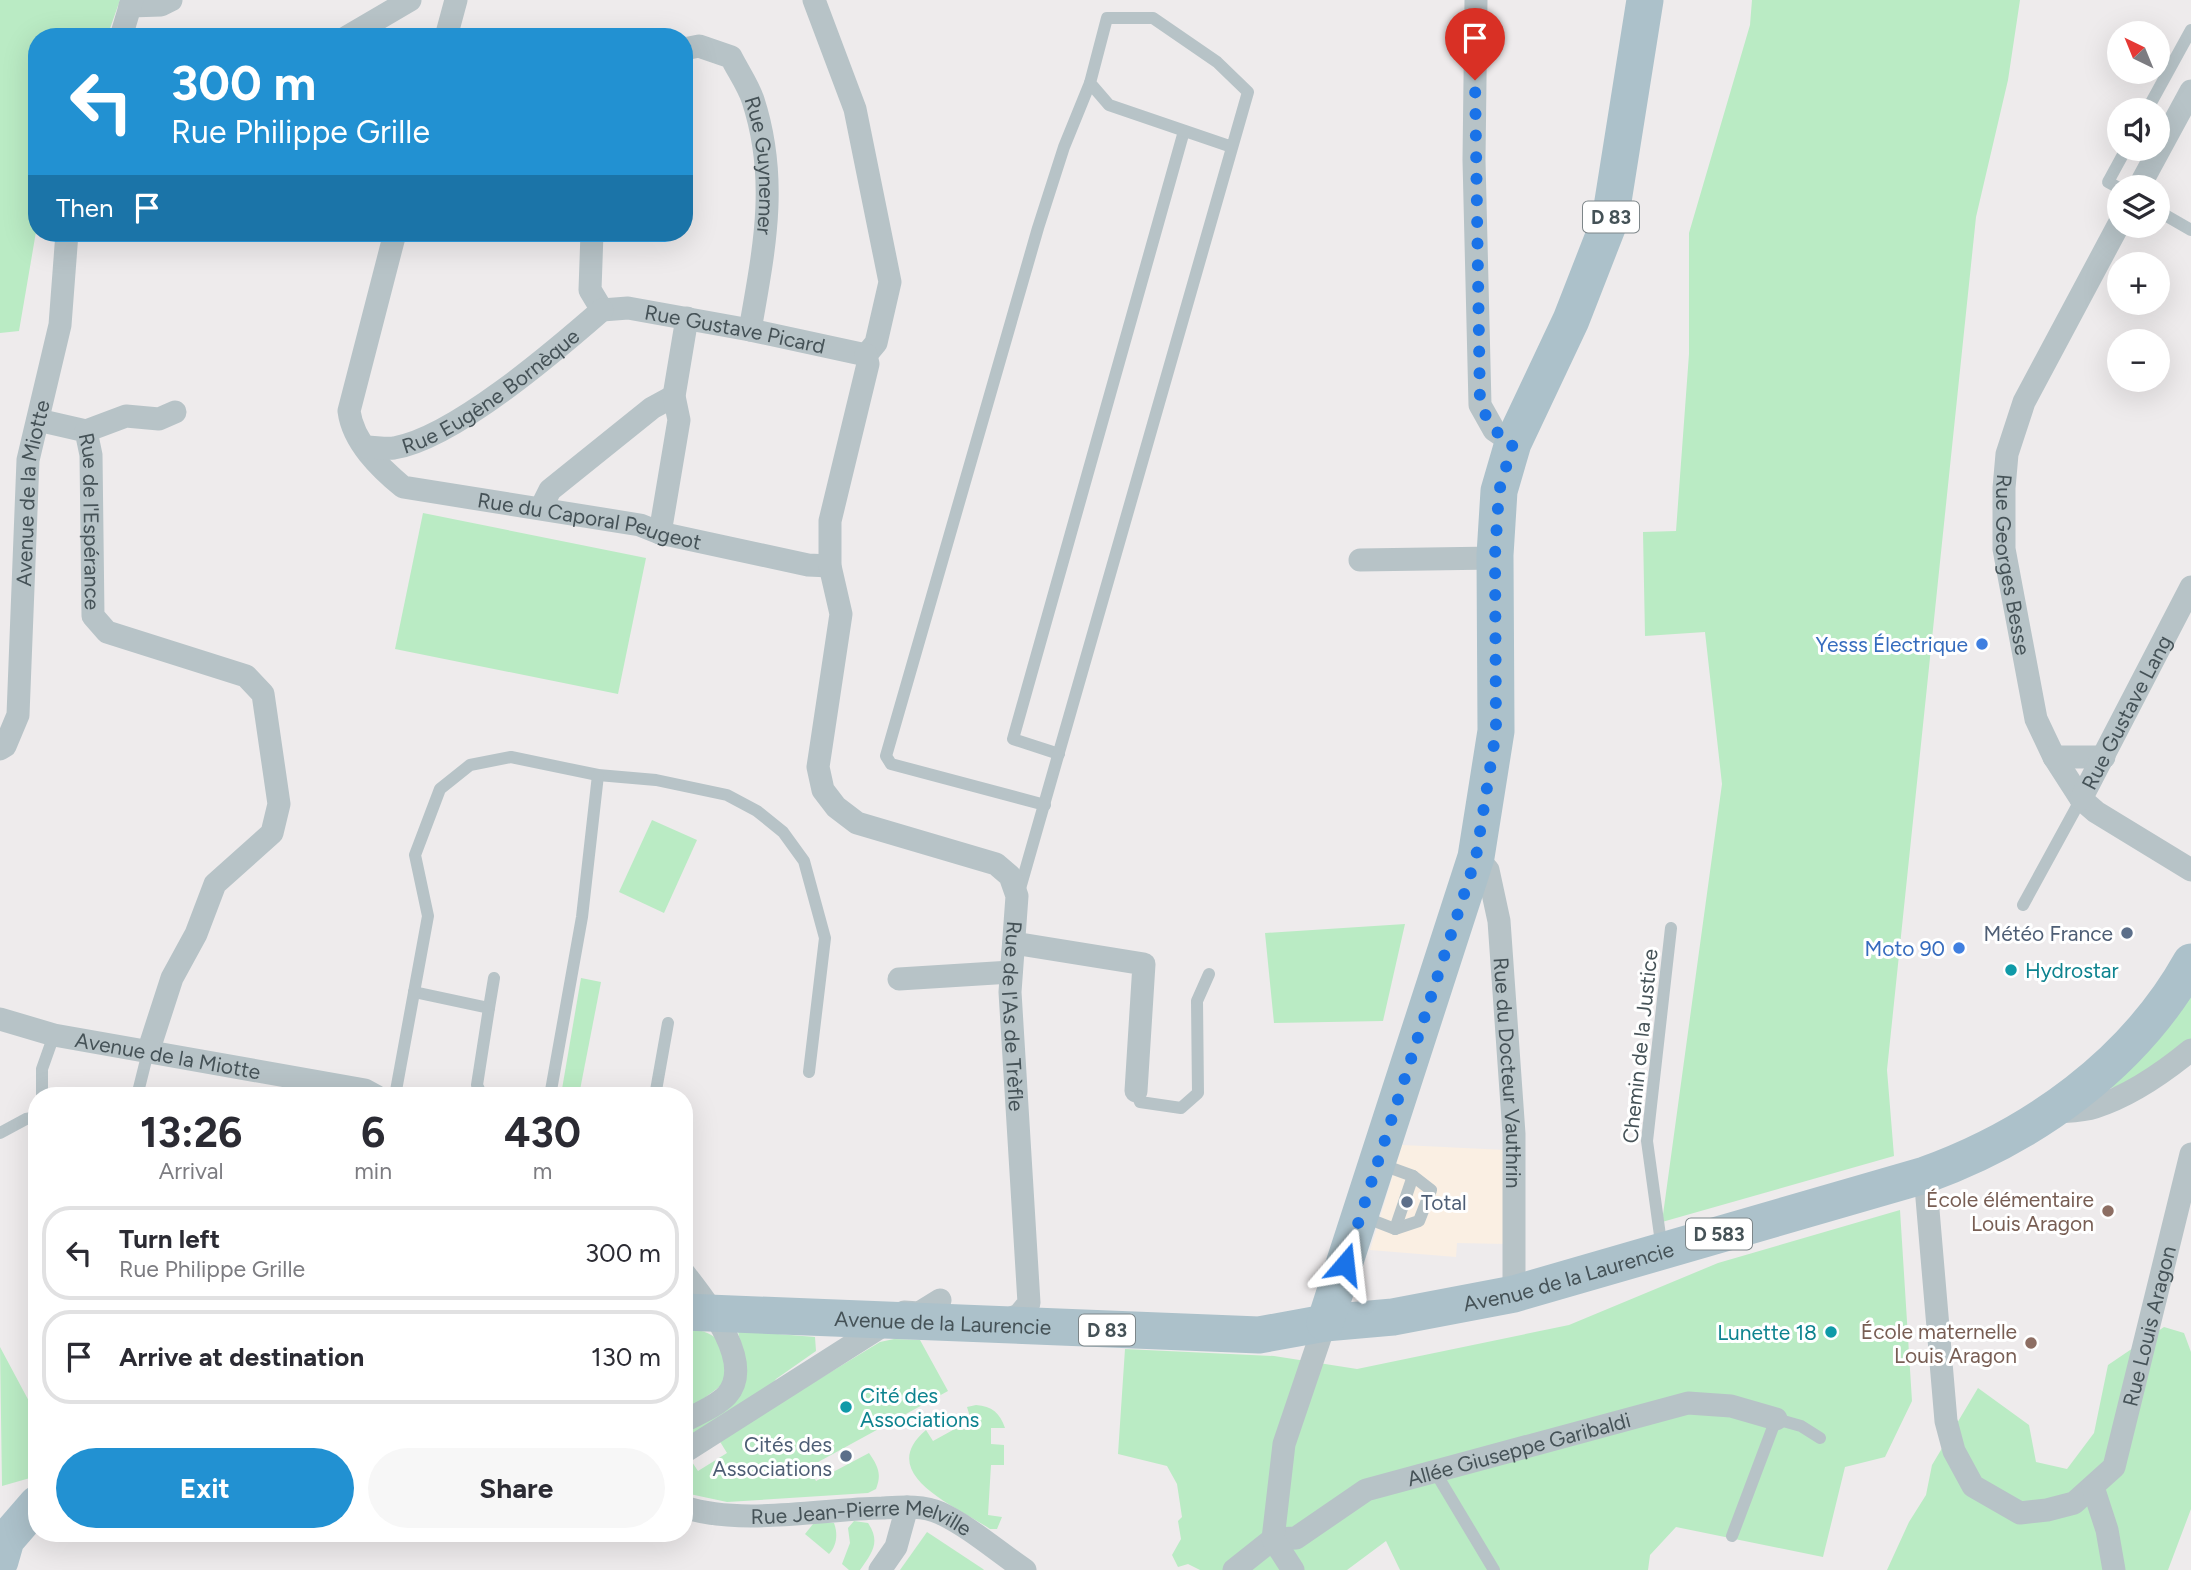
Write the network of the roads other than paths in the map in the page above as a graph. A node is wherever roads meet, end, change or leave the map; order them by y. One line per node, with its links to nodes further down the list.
1 (171, 0): 7 (street)
2 (410, 0): 9 (street)
3 (456, 0): 10 (street)
4 (814, 0): 28 (street, Rue de l'As de Trèfle)
5 (1476, 0): 33 (street)
6 (1644, 0): 33 (main road, D 83)
7 (131, 3): 8 (street)
8 (124, 28)
9 (362, 28)
10 (448, 28)
11 (2191, 30): 15 (lane)
12 (693, 47): 27 (street, Rue Guynemer)
13 (1090, 83): 16 (lane); 17 (lane); 47 (lane)
14 (2191, 91): 18 (street)
15 (2154, 98)
16 (1184, 131): 17 (lane); 42 (lane)
17 (1232, 147): 42 (lane)
18 (2146, 175)
19 (2170, 218): 20 (lane)
20 (2191, 230)
21 (2112, 238): 43 (street, Rue Georges Besse)
22 (66, 242): 31 (street, Avenue de la Miotte)
23 (393, 242): 34 (street, Rue du Caporal Peugeot)
24 (592, 242): 25 (street)
25 (602, 310): 26 (street, Rue Gustave Picard); 34 (street, Rue Eugène Bornèque)
26 (687, 318): 27 (street, Rue Gustave Picard); 29 (street)
27 (750, 330): 28 (street, Rue Gustave Picard)
28 (866, 355): 39 (street, Rue de l'As de Trèfle)
29 (674, 396): 35 (street); 36 (street)
30 (174, 412): 32 (street)
31 (38, 421): 32 (street, Rue de l'Espérance); 41 (street, Avenue de la Miotte)
32 (86, 431): 65 (street, Rue de l'Espérance)
33 (1513, 443): 37 (main road, D 83)
34 (367, 447): 35 (street, Rue du Caporal Peugeot)
35 (541, 508): 36 (street, Rue du Caporal Peugeot)
36 (660, 533): 39 (street, Rue du Caporal Peugeot)
37 (1495, 558): 38 (street); 48 (main road, D 83)
38 (1360, 560)
39 (831, 566): 50 (street, Rue de l'As de Trèfle)
40 (2191, 587): 44 (street, Rue Gustave Lang)
41 (0, 749)
42 (1059, 754): 47 (lane)
43 (2054, 757): 44 (street); 46 (street, Rue Georges Besse)
44 (2104, 757): 46 (street, Rue Gustave Lang)
45 (598, 775): 59 (lane); 66 (lane); 72 (lane)
46 (2081, 799): 49 (street, Rue Georges Besse); 51 (lane)
47 (1045, 805): 50 (lane)
48 (1476, 857): 79 (main road, D 83); 85 (street, Rue du Docteur Vauthrin)
49 (2191, 870)
50 (1017, 896): 53 (street, Rue de l'As de Trèfle)
51 (2023, 905)
52 (1671, 928): 84 (lane, Chemin de la Justice)
53 (1014, 943): 55 (street, Rue de l'As de Trèfle); 74 (street)
54 (2191, 962): 75 (main road, D 583)
55 (1012, 972): 58 (street); 88 (street, Rue de l'As de Trèfle)
56 (1209, 974): 74 (lane)
57 (494, 978): 60 (lane)
58 (899, 979)
59 (414, 992): 60 (lane); 70 (lane)
60 (489, 1008): 71 (lane)
61 (0, 1019): 63 (street, Avenue de la Miotte)
62 (668, 1023): 73 (lane)
63 (54, 1035): 65 (street, Avenue de la Miotte); 67 (lane)
64 (2191, 1050): 75 (street, Avenue de la Laurencie)
65 (148, 1052): 68 (lane); 69 (street, Avenue de la Miotte)
66 (809, 1072)
67 (42, 1087)
68 (139, 1087)
69 (348, 1087)
70 (397, 1087)
71 (478, 1087)
72 (552, 1087)
73 (657, 1087)
74 (1136, 1091)
75 (2053, 1112): 80 (main road, Avenue de la Laurencie / D 583)
76 (28, 1119): 77 (lane)
77 (0, 1133)
78 (2191, 1154): 97 (street, Rue Louis Aragon)
79 (1378, 1163): 81 (lane); 82 (main road, D 83)
80 (1924, 1175): 84 (main road, Avenue de la Laurencie / D 583); 97 (street, Rue Louis Aragon)
81 (1413, 1176): 83 (lane); 83 (lane)
82 (1360, 1216): 83 (lane); 90 (main road, D 83)
83 (1395, 1229)
84 (1662, 1250): 85 (main road, Avenue de la Laurencie / D 583)
85 (1514, 1294): 90 (main road, Avenue de la Laurencie / D 583)
86 (693, 1297): 87 (main road, Avenue de la Laurencie / D 83); 89 (main road, Avenue de la Laurencie / D 83); 92 (street)
87 (940, 1300): 88 (main road, Avenue de la Laurencie / D 83); 89 (street)
88 (1029, 1303): 90 (main road, Avenue de la Laurencie / D 83); 91 (street)
89 (889, 1321): 91 (main road, Avenue de la Laurencie / D 83); 95 (street)
90 (1325, 1323): 91 (main road, Avenue de la Laurencie / D 83); 104 (street)
91 (991, 1326)
92 (693, 1416)
93 (1776, 1419): 94 (lane); 96 (street, Allée Giuseppe Garibaldi); 103 (lane)
94 (1820, 1438)
95 (693, 1446)
96 (1434, 1470): 104 (street, Allée Giuseppe Garibaldi); 110 (lane)
97 (2093, 1487): 111 (street)
98 (28, 1504): 99 (main road)
99 (0, 1507)
100 (906, 1507): 101 (street, Rue Jean-Pierre Melville); 107 (street); 108 (street, Rue Jean-Pierre Melville)
101 (693, 1510)
102 (28, 1514): 105 (main road)
103 (1732, 1536)
104 (1283, 1556): 109 (street)
105 (0, 1563): 106 (street)
106 (3, 1570)
107 (880, 1570)
108 (1025, 1570)
109 (1234, 1570)
110 (1494, 1570)
111 (2114, 1570)

